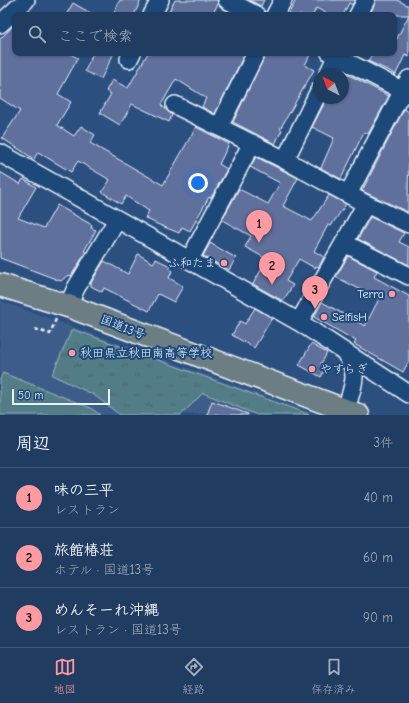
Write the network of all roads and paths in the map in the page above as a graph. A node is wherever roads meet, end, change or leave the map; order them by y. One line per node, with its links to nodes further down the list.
1 (26, 0): 6 (street)
2 (160, 0): 7 (street)
3 (227, 0): 8 (street)
4 (283, 0): 9 (street)
5 (366, 0): 10 (street)
6 (13, 12)
7 (154, 12)
8 (250, 12)
9 (277, 12)
10 (360, 12)
11 (12, 13): 12 (street)
12 (0, 24)
13 (254, 56): 20 (street)
14 (334, 56): 16 (street)
15 (339, 56): 17 (street)
16 (330, 68)
17 (407, 88): 24 (street)
18 (313, 103): 23 (street)
19 (175, 104): 20 (street)
20 (219, 127): 21 (street)
21 (252, 143): 23 (street); 29 (street)
22 (0, 153): 26 (street)
23 (285, 160): 24 (street)
24 (348, 194): 25 (street)
25 (366, 204): 27 (street); 28 (street)
26 (117, 220): 29 (street); 32 (street)
27 (409, 224)
28 (344, 243): 30 (street); 33 (street)
29 (190, 259): 33 (street)
30 (409, 276)
31 (0, 284): 32 (highway, 国道13号)
32 (62, 312): 34 (path); 37 (highway, 国道13号)
33 (299, 322): 35 (street)
34 (35, 329)
35 (344, 351): 36 (street); 37 (street)
36 (407, 386)
37 (352, 413)

